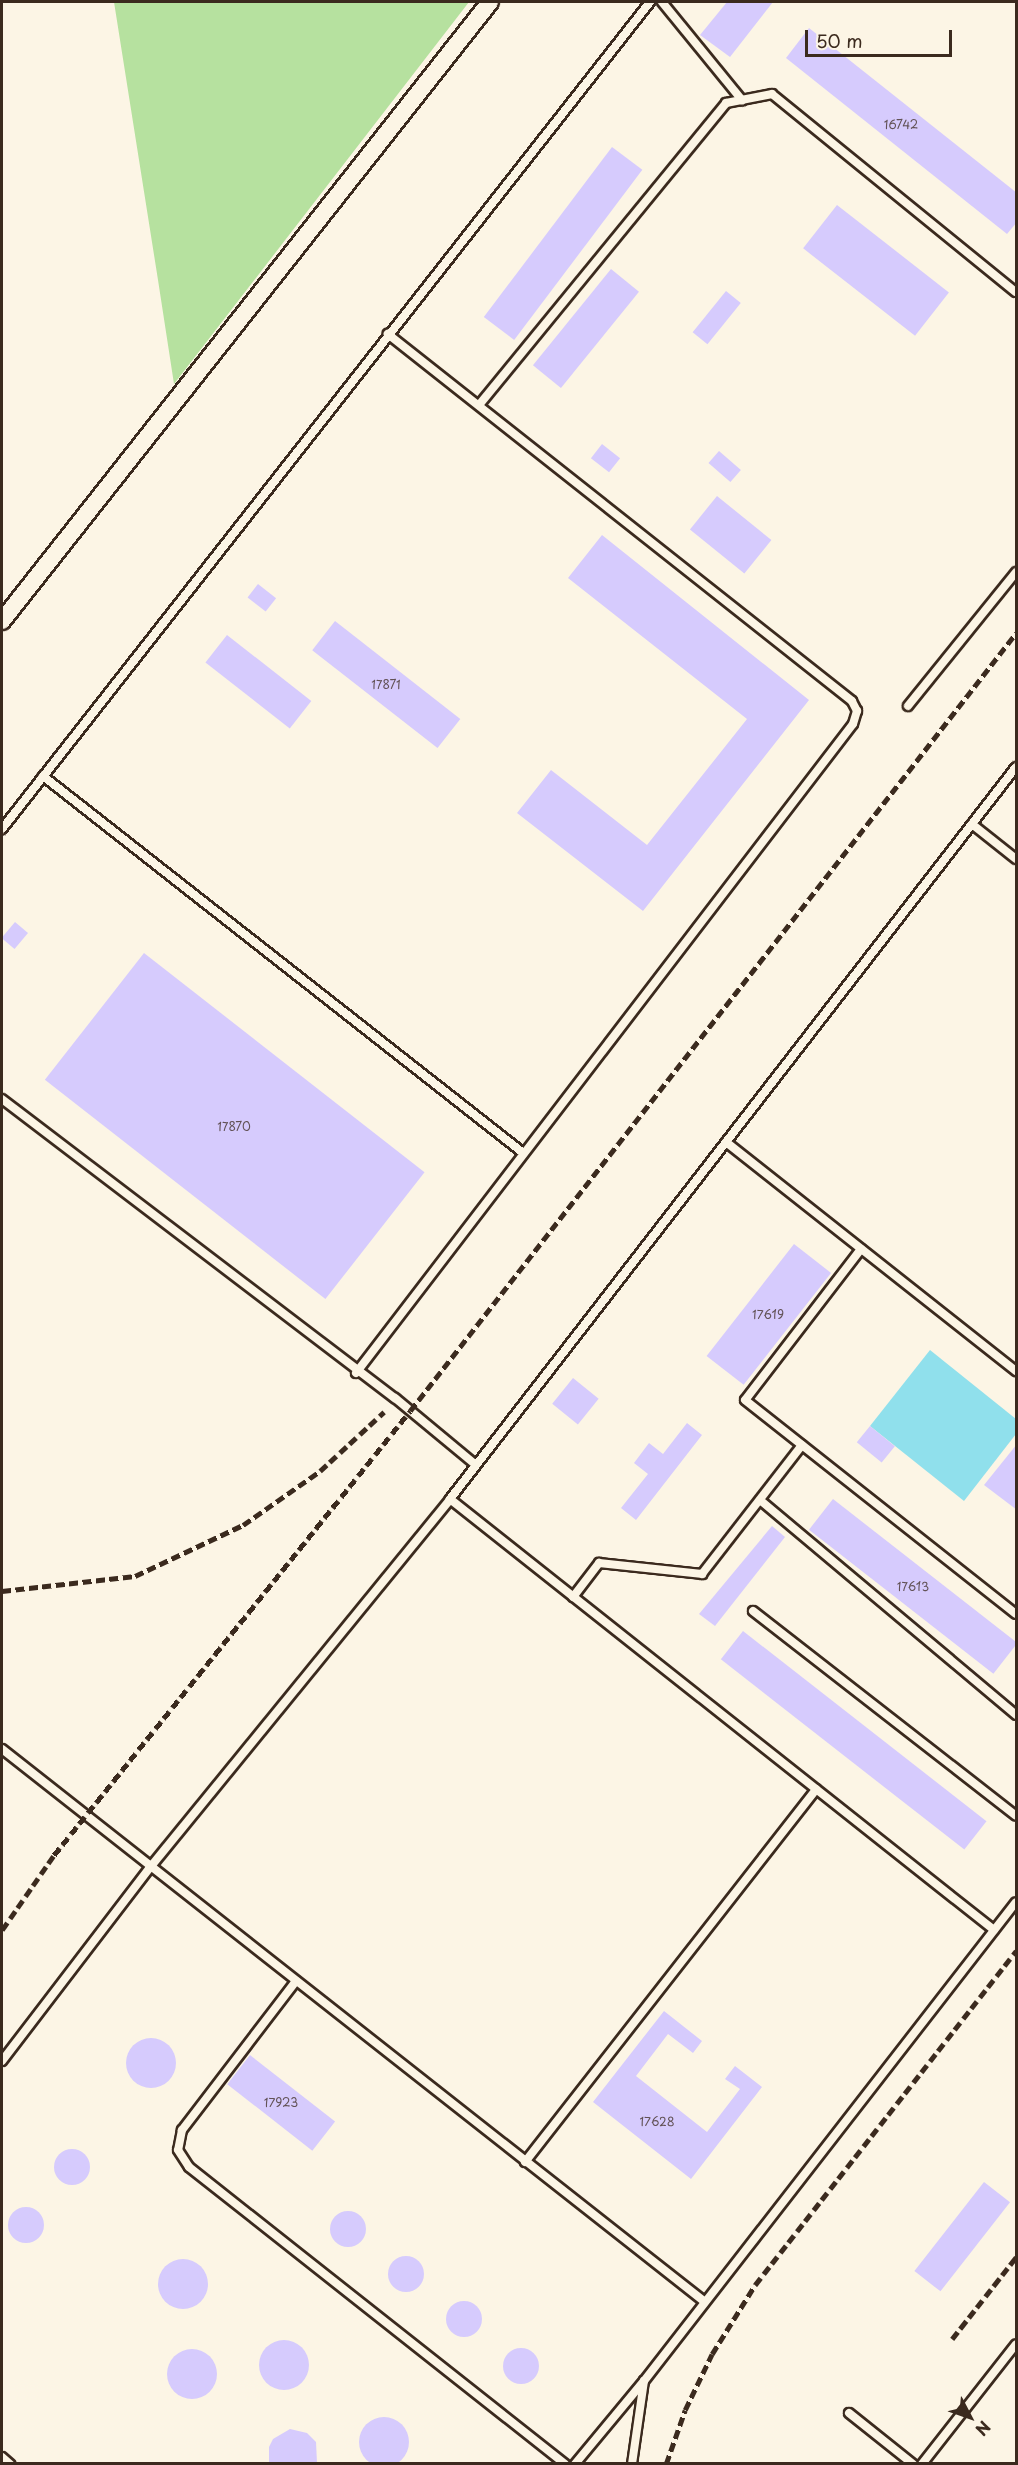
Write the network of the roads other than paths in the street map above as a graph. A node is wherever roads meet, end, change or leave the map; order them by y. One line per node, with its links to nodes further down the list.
1 (490, 2): 9 (street)
2 (650, 2): 6 (lane)
3 (662, 2): 4 (lane)
4 (742, 100): 5 (lane); 7 (lane)
5 (1017, 292)
6 (388, 334): 7 (lane); 12 (lane)
7 (479, 405): 18 (lane)
8 (1017, 572): 10 (lane)
9 (2, 621)
10 (908, 706)
11 (1017, 767): 13 (lane)
12 (43, 776): 14 (lane); 18 (lane)
13 (972, 824): 15 (lane); 17 (lane)
14 (2, 829)
15 (1017, 859)
16 (2, 1099): 21 (lane)
17 (726, 1142): 19 (lane); 23 (lane)
18 (522, 1152): 21 (lane)
19 (861, 1249): 20 (lane); 22 (lane)
20 (1017, 1371)
21 (356, 1372): 23 (lane)
22 (802, 1445): 25 (lane); 28 (lane)
23 (476, 1465): 24 (lane)
24 (450, 1499): 26 (lane); 33 (lane)
25 (760, 1500): 26 (lane); 29 (lane)
26 (573, 1597): 31 (lane)
27 (753, 1611): 32 (lane)
28 (1017, 1614)
29 (1017, 1715)
30 (2, 1749): 33 (lane)
31 (816, 1789): 35 (lane); 38 (lane)
32 (1017, 1816)
33 (152, 1865): 36 (lane); 37 (lane)
34 (1017, 1902): 35 (lane)
35 (994, 1930): 39 (lane)
36 (296, 1981): 38 (lane); 45 (lane)
37 (2, 2061)
38 (525, 2162): 39 (lane)
39 (705, 2302): 41 (lane)
40 (1017, 2344): 49 (lane)
41 (644, 2381): 46 (lane); 47 (lane)
42 (849, 2413): 48 (lane)
43 (2, 2457): 44 (lane)
44 (10, 2463)
45 (566, 2463)
46 (575, 2463)
47 (632, 2463)
48 (913, 2463)
49 (922, 2463)

